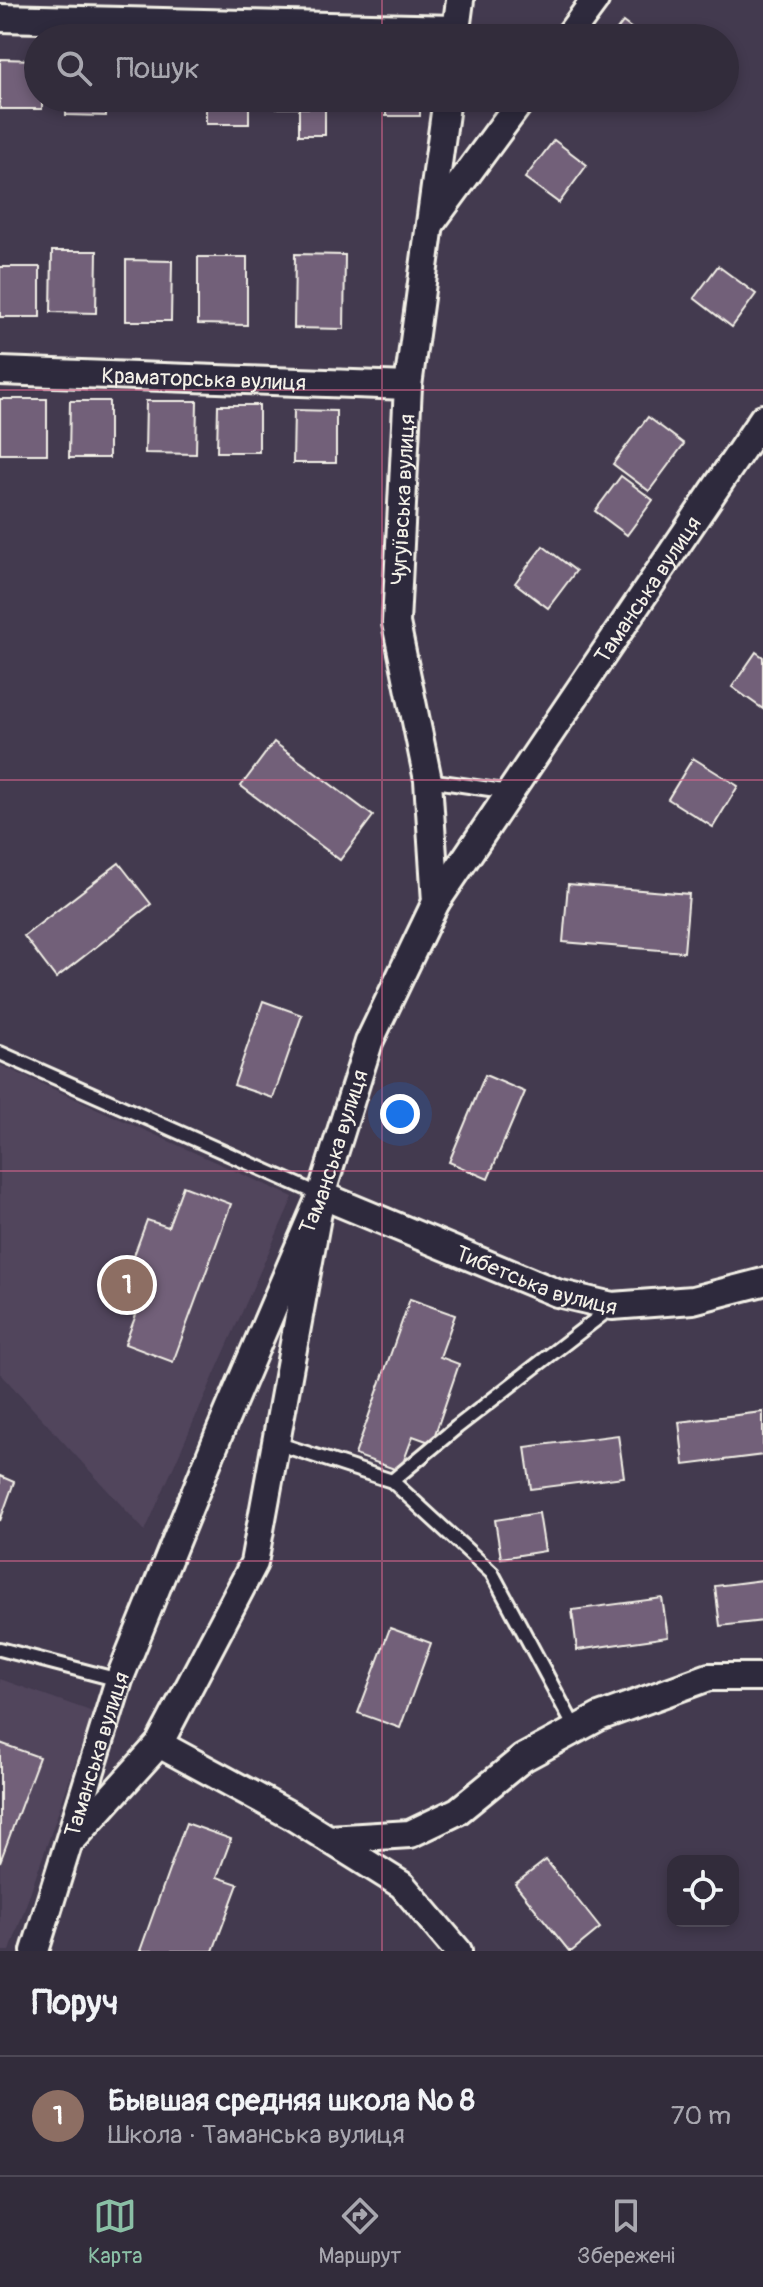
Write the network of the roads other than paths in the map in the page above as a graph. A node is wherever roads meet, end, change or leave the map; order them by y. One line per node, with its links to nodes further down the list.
1 (460, 0): 5 (street)
2 (595, 0): 6 (street)
3 (0, 18): 4 (street)
4 (171, 24)
5 (457, 24)
6 (577, 24)
7 (445, 112): 9 (street, Чугуївська вулиця)
8 (513, 112): 9 (street)
9 (430, 225): 11 (street, Чугуївська вулиця)
10 (0, 371): 11 (street, Краматорська вулиця)
11 (408, 386): 13 (street, Чугуївська вулиця)
12 (763, 418): 14 (street, Таманська вулиця)
13 (428, 780): 14 (lane); 15 (street, Чугуївська вулиця)
14 (510, 792): 15 (street, Таманська вулиця)
15 (436, 902): 17 (street, Таманська вулиця)
16 (0, 1053): 17 (lane)
17 (321, 1195): 19 (street, Тибетська вулиця); 20 (street); 24 (street, Таманська вулиця)
18 (763, 1282): 19 (street, Тибетська вулиця)
19 (612, 1306): 21 (lane)
20 (276, 1443): 21 (lane); 26 (street)
21 (392, 1481): 25 (lane)
22 (0, 1649): 24 (lane)
23 (763, 1677): 25 (street)
24 (119, 1680): 28 (street, Таманська вулиця)
25 (576, 1730): 27 (street)
26 (159, 1744): 27 (street); 28 (street)
27 (329, 1839): 30 (street)
28 (70, 1841): 29 (street, Таманська вулиця)
29 (35, 1951)
30 (458, 1951)

